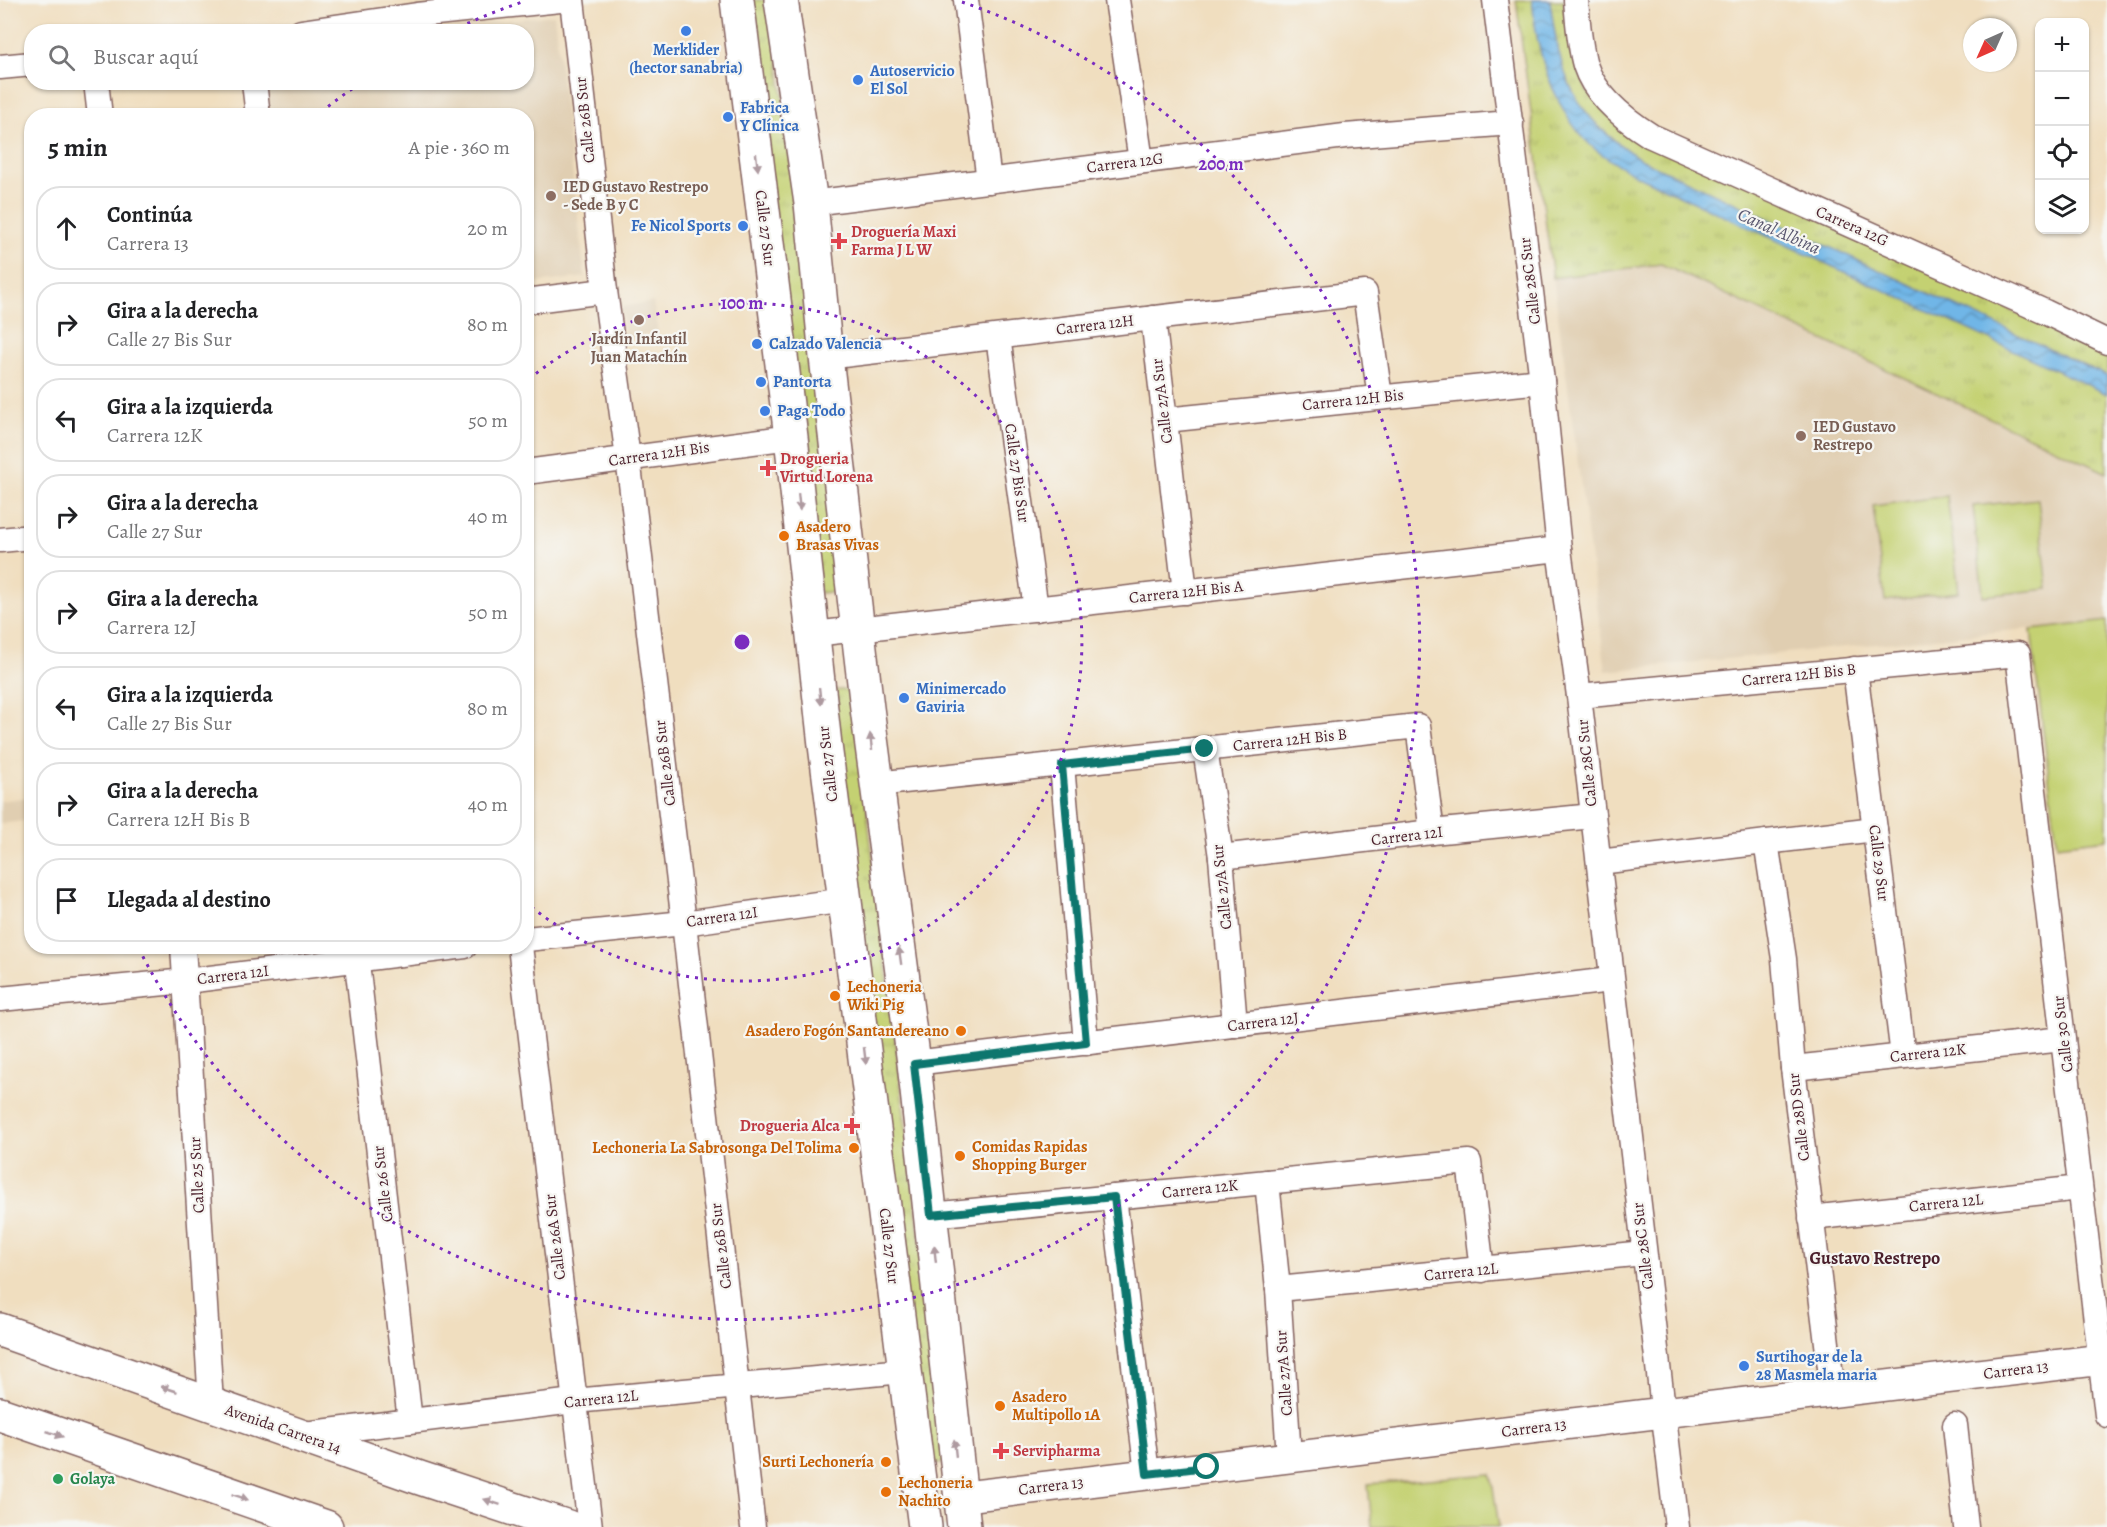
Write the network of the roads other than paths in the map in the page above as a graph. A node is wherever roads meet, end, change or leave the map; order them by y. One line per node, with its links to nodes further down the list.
1 (560, 0): 9 (street)
2 (572, 0): 21 (street, Calle 26B Sur)
3 (737, 0): 30 (main road, Calle 27 Sur, one-way to 30)
4 (781, 0): 20 (main road)
5 (966, 0): 19 (street)
6 (1117, 0): 18 (street)
7 (1495, 0): 17 (street, Calle 28C Sur)
8 (1576, 0): 25 (street, Carrera 12G)
9 (416, 8): 10 (street)
10 (339, 24)
11 (24, 65): 12 (street)
12 (0, 67)
13 (97, 90): 15 (street)
14 (255, 90): 16 (street)
15 (99, 108)
16 (257, 108)
17 (1511, 123): 18 (street, Carrera 12G); 27 (street, Calle 28C Sur)
18 (1141, 161): 19 (street, Carrera 12G)
19 (989, 181): 20 (street, Carrera 12G)
20 (811, 203): 26 (main road)
21 (604, 291): 22 (street); 31 (street, Calle 26B Sur)
22 (534, 300)
23 (1153, 318): 24 (street, Carrera 12H); 28 (street, Carrera 12H); 29 (street, Calle 27A Sur)
24 (998, 337): 26 (street, Carrera 12H); 37 (street, Calle 27 Bis Sur)
25 (2107, 342)
26 (826, 357): 38 (main road)
27 (1542, 381): 28 (street, Carrera 12H Bis); 35 (street, Calle 28C Sur)
28 (1380, 397): 29 (street, Carrera 12H Bis)
29 (1164, 420): 36 (street, Calle 27A Sur)
30 (791, 437): 31 (street, Carrera 12H Bis); 39 (main road, Calle 27 Sur, one-way to 39)
31 (628, 458): 32 (street, Carrera 12H Bis); 53 (street, Calle 26B Sur)
32 (534, 471)
33 (24, 538): 34 (street)
34 (0, 540)
35 (1559, 549): 36 (street, Carrera 12H Bis A); 42 (street, Calle 28C Sur)
36 (1185, 592): 37 (street, Carrera 12H Bis A)
37 (1036, 609): 38 (street, Carrera 12H Bis A)
38 (859, 629): 39 (street, Carrera 12H Bis A); 45 (main road, one-way to 38)
39 (814, 634): 52 (main road, Calle 27 Sur, one-way to 52)
40 (2019, 654): 41 (street, Carrera 12H Bis B); 62 (street, Calle 30 Sur)
41 (1855, 669): 42 (street, Carrera 12H Bis B); 47 (street, Calle 29 Sur)
42 (1580, 696): 46 (street, Calle 28C Sur)
43 (1205, 749): 44 (street, Carrera 12H Bis B); 48 (street, Carrera 12H Bis B); 50 (street, Calle 27A Sur)
44 (1062, 765): 45 (street, Carrera 12H Bis B); 63 (street)
45 (876, 784): 65 (main road, one-way to 45)
46 (1593, 816): 48 (street, Carrera 12I); 51 (street, Calle 28C Sur)
47 (1875, 829): 49 (street); 64 (street, Calle 29 Sur)
48 (1432, 832): 50 (street, Carrera 12I)
49 (1766, 842): 51 (street); 66 (street, Calle 28D Sur)
50 (1221, 857): 61 (street, Calle 27A Sur)
51 (1599, 862): 58 (street, Calle 28C Sur)
52 (845, 900): 53 (street, Carrera 12I); 77 (main road, Calle 27 Sur, one-way to 77)
53 (684, 923): 54 (street, Carrera 12I); 78 (street, Calle 26B Sur)
54 (534, 938)
55 (184, 954): 59 (street, Calle 25 Sur)
56 (356, 954): 59 (street, Carrera 12I); 85 (street, Calle 26 Sur)
57 (521, 954): 80 (street, Calle 26A Sur)
58 (1611, 980): 61 (street, Carrera 12J); 72 (street, Calle 28C Sur)
59 (186, 981): 60 (street, Carrera 12I); 81 (street, Calle 25 Sur)
60 (0, 999)
61 (1235, 1025): 63 (street, Carrera 12J)
62 (2063, 1039): 64 (street, Carrera 12K); 68 (street, Calle 30 Sur)
63 (1086, 1043): 65 (street, Carrera 12J)
64 (1903, 1056): 66 (street, Carrera 12K)
65 (914, 1064): 70 (main road)
66 (1793, 1068): 71 (street, Calle 28D Sur)
67 (1267, 1182): 69 (street, Carrera 12K); 73 (street, Carrera 12K); 74 (street, Calle 27A Sur)
68 (2080, 1188): 71 (street, Carrera 12L); 76 (street, Calle 30 Sur)
69 (1114, 1197): 70 (street, Carrera 12K); 89 (street)
70 (931, 1215): 90 (main road, one-way to 70)
71 (1811, 1218): 79 (street, Calle 28D Sur)
72 (1644, 1253): 73 (street, Carrera 12L); 82 (street, Calle 28C Sur)
73 (1482, 1270): 74 (street, Carrera 12L)
74 (1278, 1290): 88 (street, Calle 27A Sur)
75 (0, 1330): 81 (main road, Avenida Carrera 14, one-way to 75)
76 (2104, 1360): 79 (street, Carrera 13); 84 (street, Calle 30 Sur)
77 (904, 1371): 78 (street, Carrera 12L); 95 (main road, Calle 27 Sur)
78 (737, 1386): 80 (street, Carrera 12L); 94 (street, Calle 26B Sur)
79 (1833, 1392): 82 (street, Carrera 13)
80 (574, 1401): 85 (street, Carrera 12L); 93 (street, Calle 26A Sur)
81 (211, 1404): 87 (main road, Avenida Carrera 14)
82 (1663, 1412): 88 (street, Carrera 13); 96 (street, Calle 28C Sur)
83 (0, 1414): 91 (main road, one-way to 91)
84 (2107, 1414)
85 (410, 1421): 87 (street, Carrera 12L)
86 (1955, 1425): 97 (street)
87 (299, 1435): 92 (main road, Avenida Carrera 14, one-way to 87)
88 (1289, 1457): 89 (street, Carrera 13)
89 (1147, 1474): 90 (street, Carrera 13)
90 (962, 1512)
91 (326, 1527)
92 (568, 1527)
93 (590, 1527)
94 (753, 1527)
95 (925, 1527)
96 (1677, 1527)
97 (1966, 1527)

